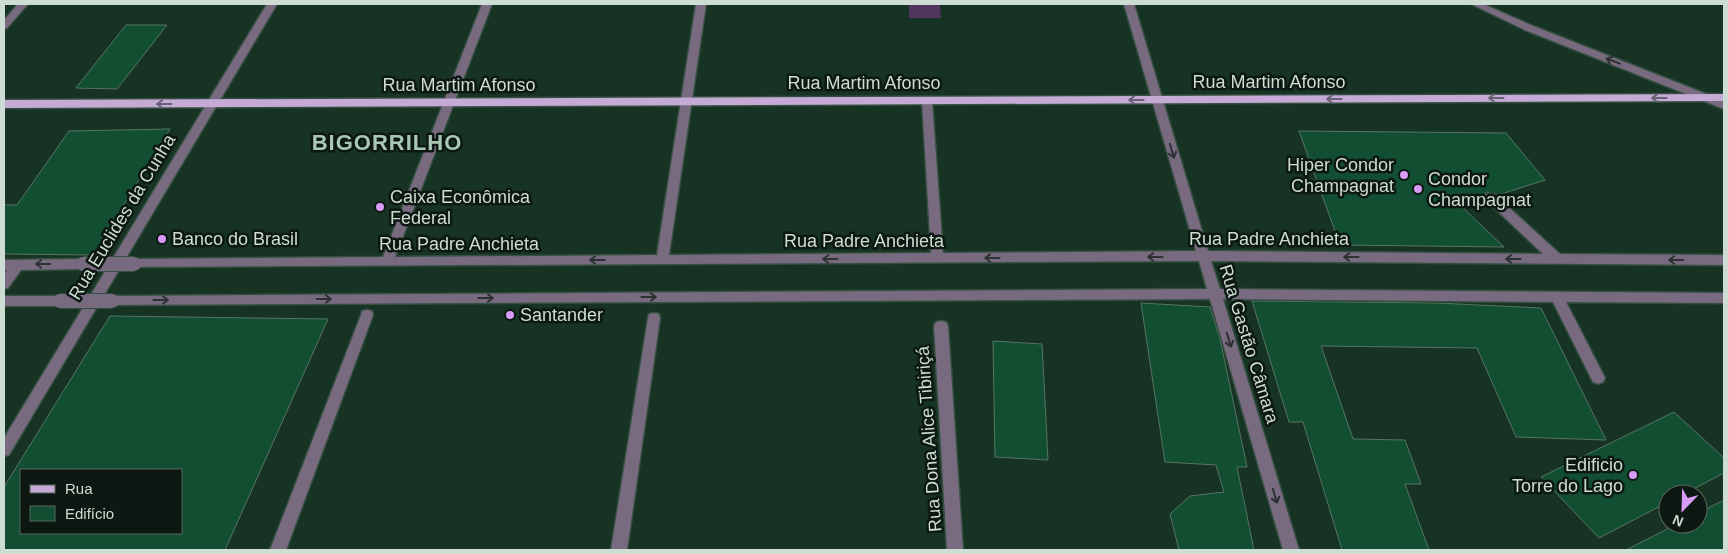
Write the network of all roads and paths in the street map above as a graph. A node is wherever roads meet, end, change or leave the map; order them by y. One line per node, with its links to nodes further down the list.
1 (24, 4): 7 (street)
2 (272, 4): 14 (street, Rua Euclides da Cunha)
3 (487, 4): 12 (street)
4 (700, 4): 13 (street)
5 (1129, 4): 10 (street, Rua Gastão Câmara)
6 (1476, 4): 8 (street, one-way to 6)
7 (4, 26)
8 (1707, 98): 9 (main road, Rua Martim Afonso); 10 (main road, Rua Martim Afonso, one-way to 10); 16 (street)
9 (1724, 98)
10 (1157, 100): 11 (main road, Rua Martim Afonso, one-way to 11); 18 (street, Rua Gastão Câmara, one-way to 18)
11 (927, 101): 13 (main road, Rua Martim Afonso); 19 (street)
12 (449, 102): 13 (main road, Rua Martim Afonso); 14 (main road, Rua Martim Afonso); 23 (street)
13 (686, 102): 21 (street)
14 (212, 103): 15 (main road, Rua Martim Afonso, one-way to 15); 35 (street, Rua Euclides da Cunha)
15 (4, 104)
16 (1724, 105)
17 (1490, 197): 20 (street)
18 (1204, 256): 19 (street, Rua Padre Anchieta, one-way to 19); 20 (street, Rua Padre Anchieta, one-way to 18); 27 (street, Rua Gastão Câmara)
19 (936, 258): 21 (street, Rua Padre Anchieta, one-way to 21)
20 (1557, 259): 22 (street, Rua Padre Anchieta, one-way to 20)
21 (662, 260): 23 (street, Rua Padre Anchieta, one-way to 23)
22 (1724, 260)
23 (387, 262): 25 (street, Rua Padre Anchieta, one-way to 25, bridge)
24 (4, 265): 25 (street, Rua Padre Anchieta)
25 (17, 265): 26 (street)
26 (4, 284)
27 (1215, 294): 28 (street); 30 (street, one-way to 27, bridge); 39 (street, Rua Gastão Câmara, one-way to 39)
28 (1557, 296): 29 (street); 34 (street)
29 (1724, 298)
30 (4, 301)
31 (367, 315): 36 (street)
32 (654, 318): 37 (street)
33 (941, 326): 38 (street, Rua Dona Alice Tibiriçá)
34 (1598, 378)
35 (4, 450)
36 (278, 550)
37 (619, 550)
38 (954, 550)
39 (1291, 550)

